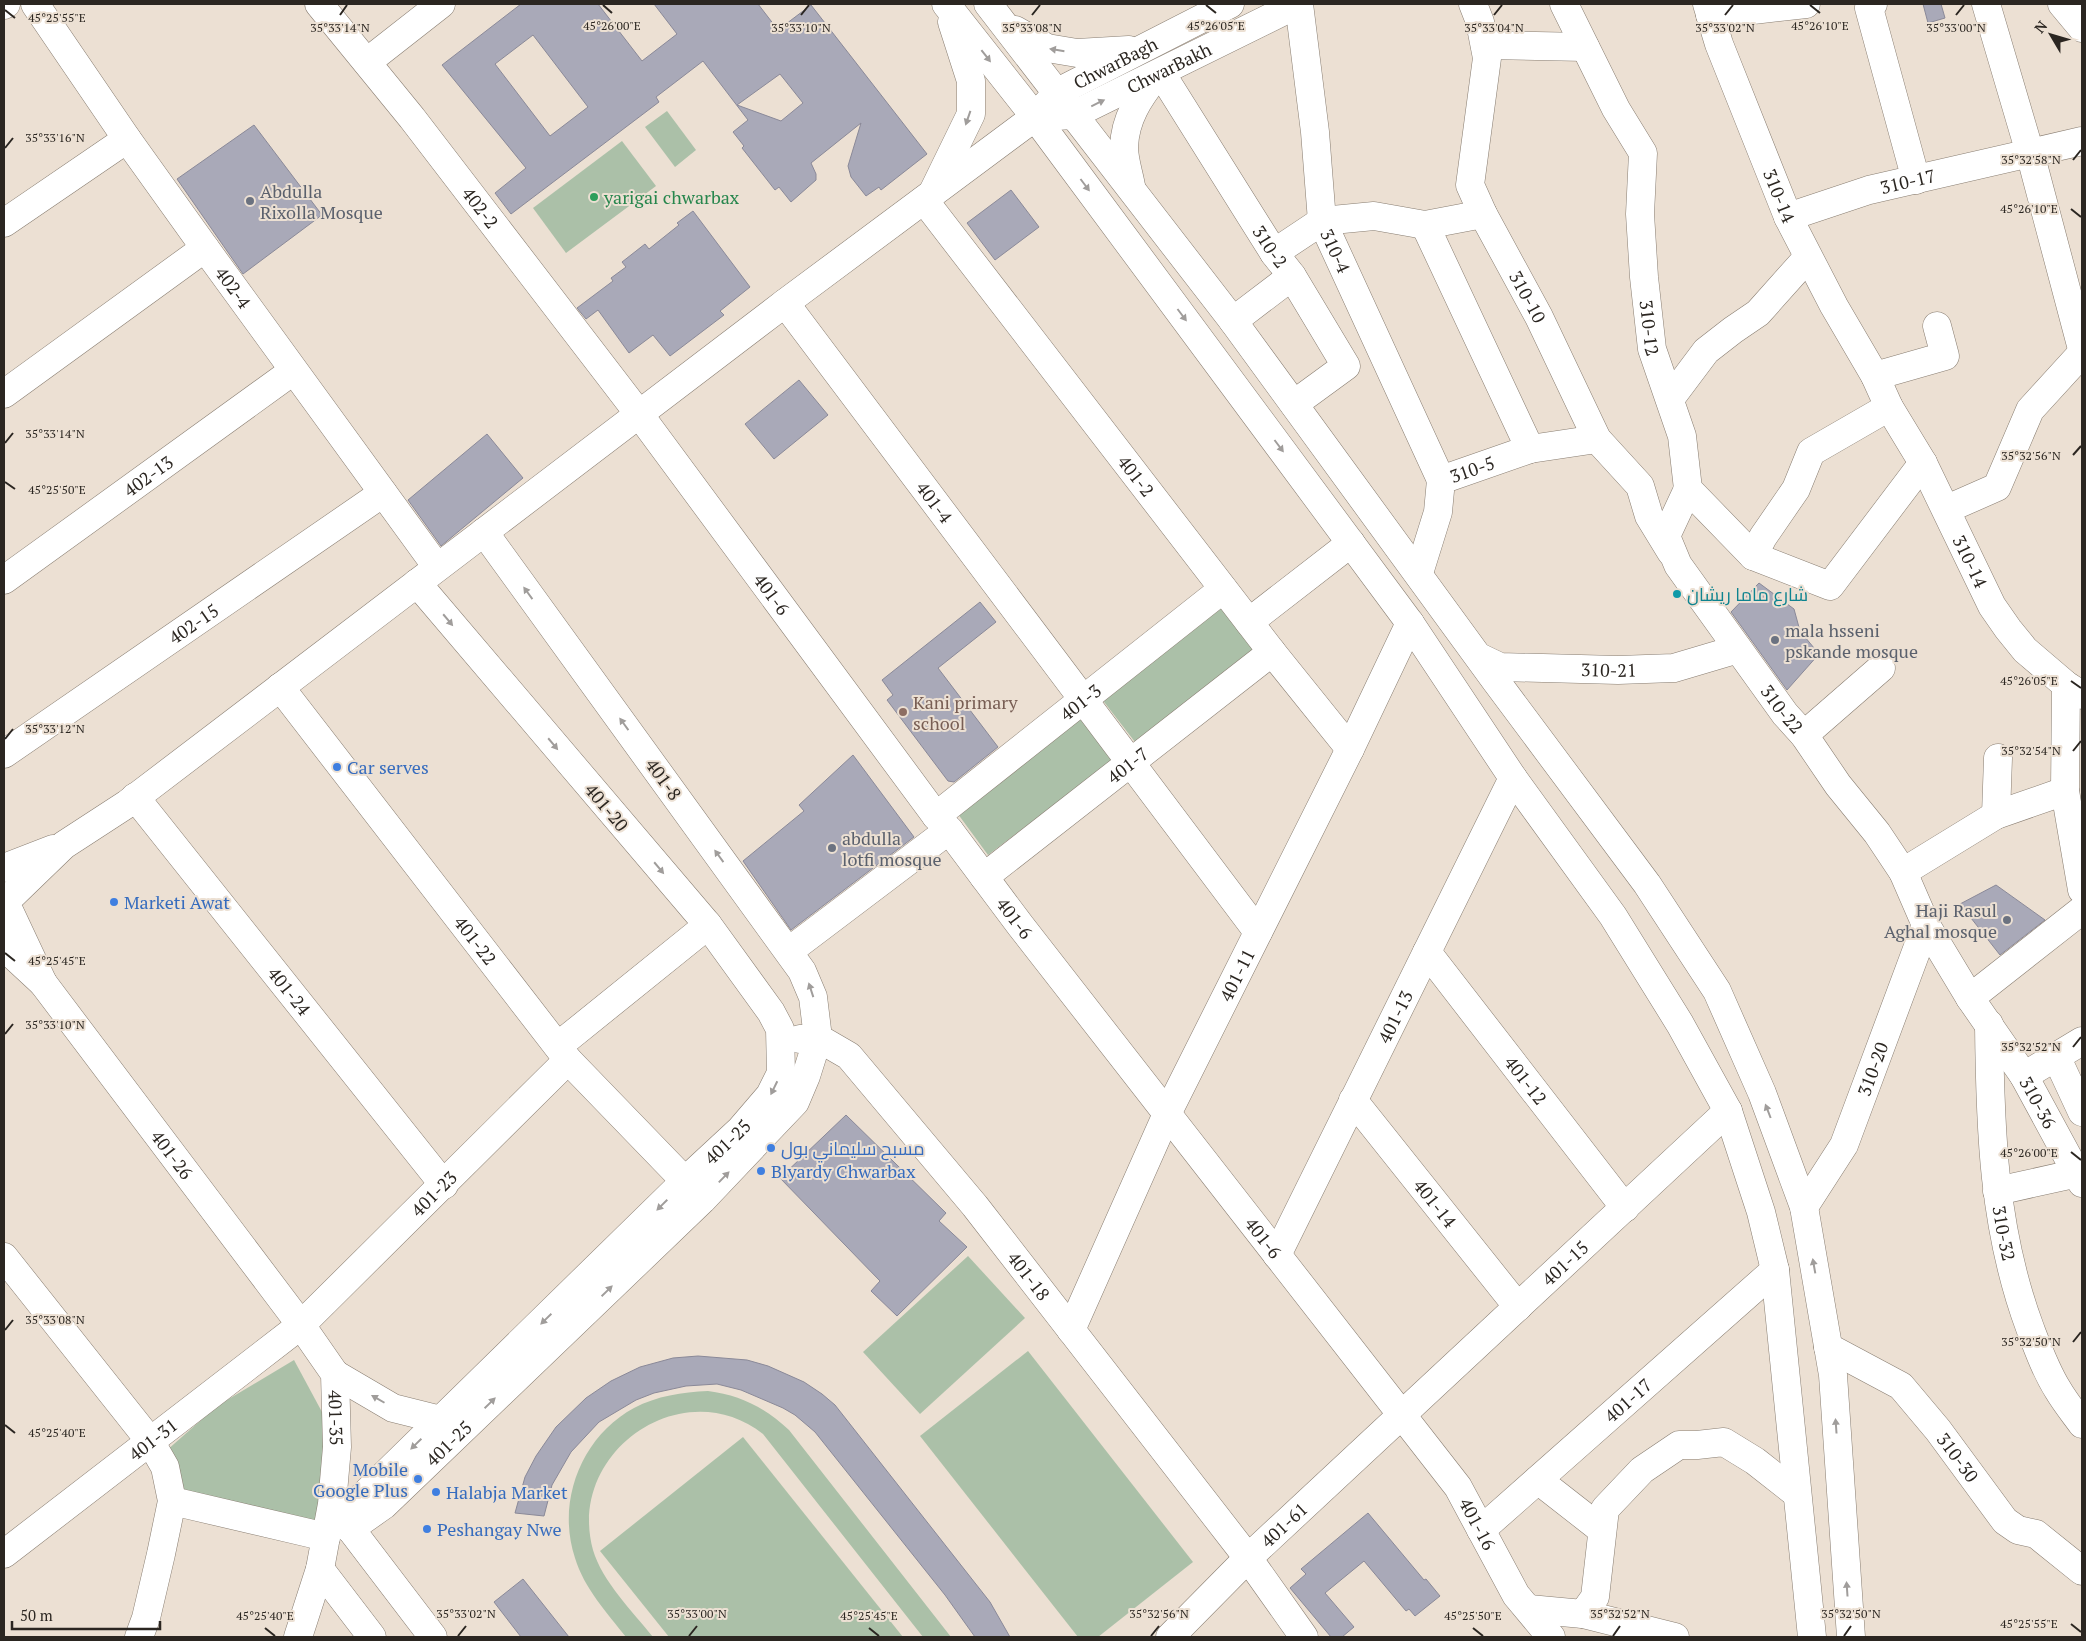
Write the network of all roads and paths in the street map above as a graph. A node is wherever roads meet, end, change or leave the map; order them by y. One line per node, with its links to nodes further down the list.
1 (35, 4): 24 (street, 402-4)
2 (318, 4): 19 (street, 402-2)
3 (441, 4): 19 (street)
4 (946, 4): 23 (street, one-way to 23); 29 (street, one-way to 29)
5 (1230, 4): 18 (street, ChwarBagh)
6 (1298, 4): 20 (street, ChwarBakh); 32 (street, 310-4)
7 (1473, 4): 16 (street, 310-10)
8 (1806, 4): 13 (street)
9 (1873, 4): 27 (street)
10 (1986, 4): 26 (street)
11 (2062, 4): 15 (street)
12 (1575, 8): 17 (street, 310-12)
13 (1708, 9): 31 (street, 310-14)
14 (995, 13): 18 (street, one-way to 14); 21 (street)
15 (2082, 28)
16 (1485, 45): 17 (street); 30 (street, 310-10)
17 (1585, 47): 47 (street, 310-12)
18 (1141, 50): 21 (street, ChwarBagh)
19 (367, 62): 50 (street, 402-2)
20 (1159, 74): 22 (street, ChwarBakh, one-way to 20); 28 (street); 36 (street, 310-2)
21 (1058, 92): 22 (street); 23 (street, ChwarBagh)
22 (1073, 115): 23 (street, ChwarBakh); 28 (street)
23 (1034, 118): 29 (street, ChwarBagh); 59 (street, one-way to 59)
24 (127, 139): 33 (street); 35 (street, 402-4)
25 (2082, 141): 26 (street, 310-17)
26 (2030, 153): 27 (street, 310-17); 42 (street)
27 (1916, 180): 31 (street, 310-17)
28 (1132, 190): 40 (street)
29 (928, 197): 39 (street, ChwarBagh); 65 (street, 401-2)
30 (1483, 214): 34 (street); 51 (street, 310-10)
31 (1788, 217): 37 (street, 310-14)
32 (1322, 221): 34 (street); 36 (street); 54 (street, 310-4)
33 (4, 223)
34 (1426, 224): 52 (street)
35 (204, 248): 44 (street, 402-4); 46 (street)
36 (1274, 253): 38 (street, 310-2)
37 (1808, 256): 45 (street, 310-14); 47 (street)
38 (1292, 276): 40 (street); 48 (street, 310-2)
39 (785, 303): 50 (street, ChwarBagh); 74 (street, 401-4)
40 (1233, 321): 48 (street)
41 (1937, 326): 45 (street)
42 (2082, 349)
43 (2082, 353): 57 (street)
44 (293, 371): 56 (street, 402-4); 64 (street, 402-13)
45 (1875, 376): 49 (street, 310-14)
46 (4, 394)
47 (1670, 399): 55 (street, 310-12)
48 (1294, 404): 62 (street)
49 (1889, 407): 53 (street, 310-14); 60 (street)
50 (639, 414): 58 (street, ChwarBagh); 84 (street, 401-6)
51 (1597, 439): 52 (street, 310-5); 61 (street, 310-10)
52 (1530, 449): 54 (street, 310-5)
53 (1923, 463): 57 (street, 310-14); 60 (street)
54 (1442, 480): 62 (street, 310-5)
55 (1688, 490): 60 (street); 61 (street, 310-22)
56 (383, 493): 63 (street, 402-4); 77 (street, 402-15)
57 (1947, 509): 73 (street, 310-14)
58 (484, 532): 63 (street, ChwarBagh); 96 (street, 401-8, one-way to 58)
59 (1351, 543): 66 (street); 67 (street)
60 (1753, 556)
61 (1678, 565): 68 (street, 310-22)
62 (1418, 573): 70 (street)
63 (427, 575): 72 (street, ChwarBagh); 92 (street, 401-20, one-way to 92)
64 (4, 580)
65 (1223, 589): 66 (street, 401-2); 74 (street, 401-3)
66 (1249, 622): 69 (street, 401-2)
67 (1410, 623): 76 (street, 401-11); 80 (street)
68 (1738, 650): 70 (street, 310-21); 75 (street, 310-22)
69 (1272, 652): 76 (street, 401-2); 79 (street, 401-7)
70 (1479, 657): 115 (street, one-way to 70)
71 (1881, 668): 75 (street)
72 (280, 687): 82 (street, ChwarBagh); 104 (street, 401-22)
73 (2074, 690): 81 (street)
74 (1084, 700): 79 (street, 401-4); 84 (street, 401-3)
75 (1804, 735): 87 (street, 310-22)
76 (1350, 749): 94 (street, 401-11)
77 (4, 754)
78 (1998, 758): 83 (street)
79 (1132, 762): 88 (street, 401-7); 94 (street, 401-4)
80 (1513, 778): 97 (street, 401-13); 108 (street)
81 (2065, 791): 83 (street); 89 (street)
82 (135, 797): 85 (street, ChwarBagh); 113 (street, 401-24)
83 (1996, 815): 87 (street)
84 (943, 823): 88 (street, 401-6); 96 (street, 401-3)
85 (64, 844): 86 (street); 90 (street)
86 (4, 868)
87 (1902, 872): 93 (street, 310-22)
88 (984, 877): 110 (street, 401-6)
89 (2082, 890)
90 (4, 900): 98 (street)
91 (2082, 910): 99 (street)
92 (708, 925): 102 (street, 401-20); 104 (street, 401-23)
93 (1926, 925): 99 (street, 310-36); 115 (street, 310-20)
94 (1258, 932): 110 (street, 401-11)
95 (4, 947): 98 (street)
96 (788, 951): 101 (street, 401-8, one-way to 96)
97 (1427, 952): 107 (street, 401-13); 116 (street, 401-12)
98 (43, 984): 121 (street, 401-26)
99 (1970, 998): 100 (street, 310-36)
100 (1989, 1024): 106 (street, 310-36); 114 (street, 310-32)
101 (818, 1038): 102 (street); 122 (street, 401-18); 134 (street, 401-25, one-way to 101)
102 (781, 1041): 112 (street, 401-25, one-way to 112)
103 (2082, 1041): 105 (street)
104 (563, 1053): 112 (street, 401-22); 113 (street, 401-23)
105 (2056, 1056): 106 (street); 109 (street)
106 (2024, 1076): 111 (street, 310-36)
107 (1353, 1100): 117 (street, 401-13); 120 (street, 401-14)
108 (1728, 1111): 116 (street, 401-15); 119 (street)
109 (2082, 1112)
110 (1167, 1114): 117 (street, 401-6); 122 (street, 401-11)
111 (2080, 1178): 114 (street)
112 (685, 1181): 126 (street, 401-25, one-way to 126)
113 (444, 1185): 121 (street, 401-23)
114 (1997, 1191): 127 (street, 310-32)
115 (1804, 1207): 123 (street, one-way to 115)
116 (1625, 1208): 120 (street, 401-15)
117 (1277, 1255): 125 (street, 401-6)
118 (4, 1257): 128 (street)
119 (1776, 1270): 129 (street, 401-17); 130 (street)
120 (1518, 1307): 125 (street, 401-15)
121 (301, 1325): 124 (street, 401-35); 128 (street, 401-31)
122 (1071, 1330): 136 (street, 401-18)
123 (1828, 1347): 138 (street, 310-30); 150 (street, one-way to 123)
124 (335, 1374): 126 (street, one-way to 124); 134 (street, 401-35)
125 (1401, 1414): 132 (street, 401-16); 136 (street, 401-61)
126 (441, 1420): 134 (street, 401-25, one-way to 134)
127 (2082, 1424)
128 (150, 1441): 131 (street); 135 (street, 401-31)
129 (1538, 1480): 132 (street, 401-17); 133 (street)
130 (1797, 1494): 133 (street); 149 (street)
131 (172, 1501): 134 (street); 141 (street)
132 (1481, 1530): 139 (street, 401-16)
133 (1602, 1530): 140 (street)
134 (338, 1533): 137 (street); 144 (street)
135 (4, 1552)
136 (1248, 1558): 145 (street, 401-61); 146 (street, 401-18)
137 (320, 1568): 142 (street); 143 (street)
138 (2082, 1571)
139 (1529, 1609): 140 (street); 147 (street, 401-16)
140 (1583, 1614): 148 (street)
141 (139, 1637)
142 (298, 1637)
143 (372, 1637)
144 (433, 1637)
145 (1170, 1637)
146 (1304, 1637)
147 (1551, 1637)
148 (1676, 1637)
149 (1812, 1637)
150 (1851, 1637)

